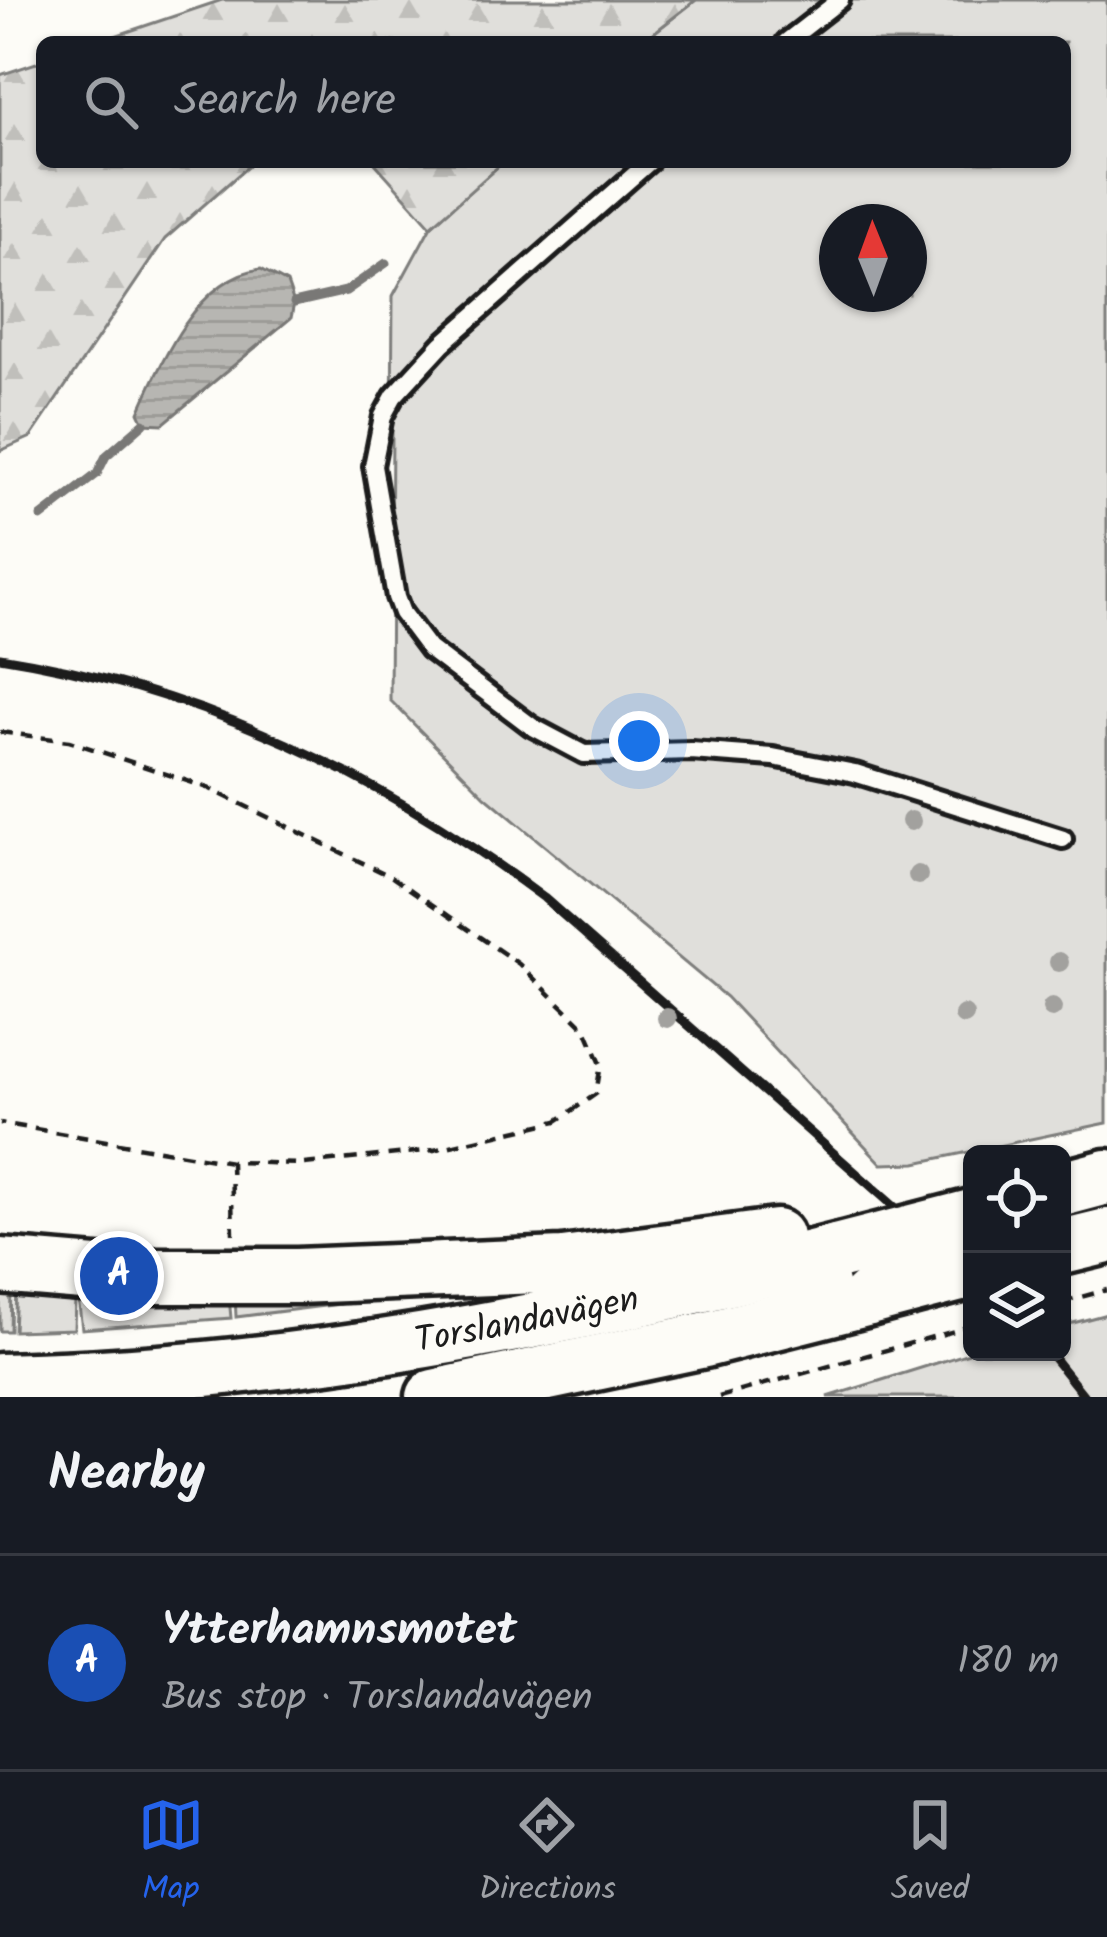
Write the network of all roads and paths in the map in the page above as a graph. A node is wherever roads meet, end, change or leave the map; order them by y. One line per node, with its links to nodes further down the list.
1 (840, 0): 2 (lane)
2 (794, 36)
3 (642, 168): 5 (lane)
4 (0, 732): 7 (path)
5 (1063, 839)
6 (0, 1123): 7 (path)
7 (231, 1162): 13 (path)
8 (963, 1218): 9 (main road, Torslandavägen, bridge)
9 (839, 1241): 13 (main road); 17 (main road, Torslandavägen)
10 (1092, 1253): 14 (path)
11 (0, 1266): 13 (main road)
12 (963, 1273): 15 (main road, Torslandavägen, bridge)
13 (233, 1276)
14 (1071, 1287)
15 (869, 1298): 18 (main road, Torslandavägen); 19 (main road)
16 (963, 1328): 20 (path)
17 (0, 1381)
18 (434, 1397)
19 (620, 1397)
20 (718, 1397)

